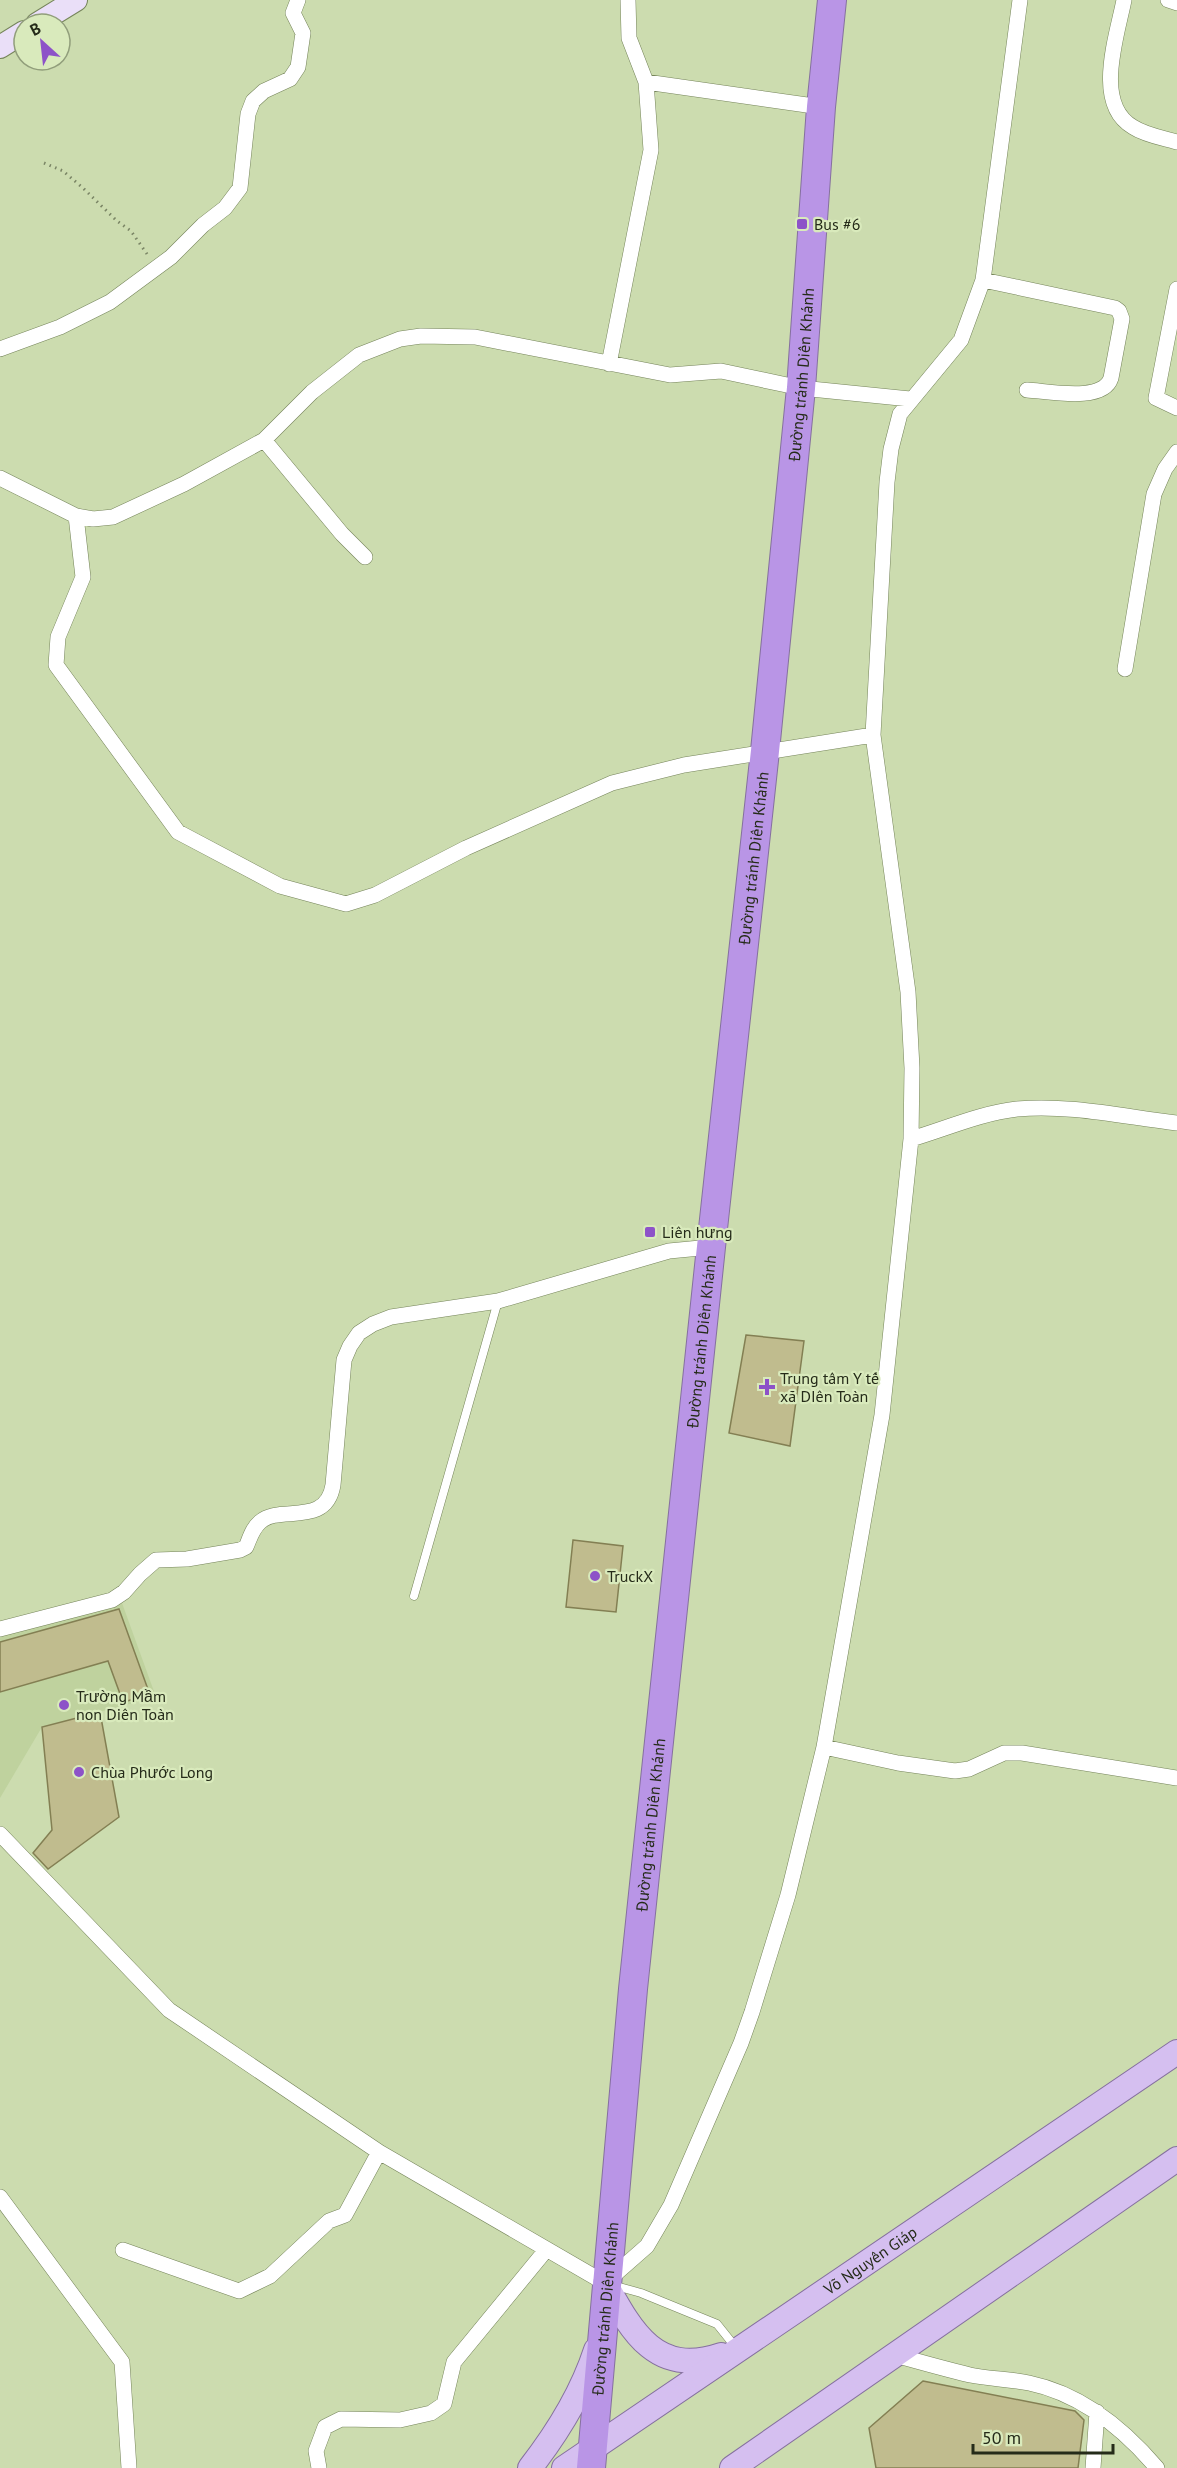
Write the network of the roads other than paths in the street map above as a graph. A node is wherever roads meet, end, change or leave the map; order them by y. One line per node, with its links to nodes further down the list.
1 (76, 0): 9 (main road)
2 (298, 0): 15 (street)
3 (628, 0): 10 (street)
4 (832, 0): 11 (highway, Đường tránh Diên Khánh)
5 (1020, 0): 13 (street)
6 (1124, 0): 12 (street)
7 (1168, 0): 8 (street)
8 (1177, 3)
9 (56, 12)
10 (646, 82): 11 (street); 16 (street)
11 (821, 106): 17 (highway, Đường tránh Diên Khánh)
12 (1177, 142)
13 (983, 280): 18 (street); 19 (street)
14 (1177, 289): 20 (street)
15 (0, 349)
16 (609, 364): 17 (street); 21 (street)
17 (801, 388): 19 (street); 28 (highway, Đường tránh Diên Khánh)
18 (1028, 390)
19 (910, 399): 27 (street)
20 (1177, 408)
21 (264, 440): 24 (street); 25 (street)
22 (1177, 452): 26 (street)
23 (0, 478): 24 (street)
24 (76, 516): 28 (street)
25 (365, 557)
26 (1125, 669)
27 (873, 735): 28 (street); 30 (street)
28 (765, 751): 31 (highway, Đường tránh Diên Khánh)
29 (1177, 1123): 30 (street)
30 (911, 1139): 35 (street)
31 (711, 1247): 32 (street); 44 (highway, Đường tránh Diên Khánh)
32 (498, 1301): 33 (lane); 34 (street)
33 (414, 1596)
34 (0, 1629)
35 (824, 1747): 36 (street); 44 (street)
36 (1177, 1778)
37 (0, 1834): 39 (street)
38 (1177, 2052): 46 (main road, Võ Nguyên Giáp)
39 (379, 2152): 42 (street); 43 (street)
40 (1177, 2159): 47 (main road)
41 (0, 2197): 50 (street)
42 (123, 2250)
43 (546, 2250): 44 (street); 51 (street)
44 (606, 2283): 45 (highway, Đường tránh Diên Khánh); 46 (lane); 46 (main road)
45 (602, 2330): 49 (highway, Đường tránh Diên Khánh); 52 (main road)
46 (737, 2350): 49 (main road, Võ Nguyên Giáp)
47 (895, 2355): 48 (street); 54 (main road)
48 (1097, 2412): 55 (street); 56 (street)
49 (591, 2458): 53 (main road, Võ Nguyên Giáp)
50 (129, 2468)
51 (319, 2468)
52 (530, 2468)
53 (564, 2468)
54 (732, 2468)
55 (1093, 2468)
56 (1157, 2468)

